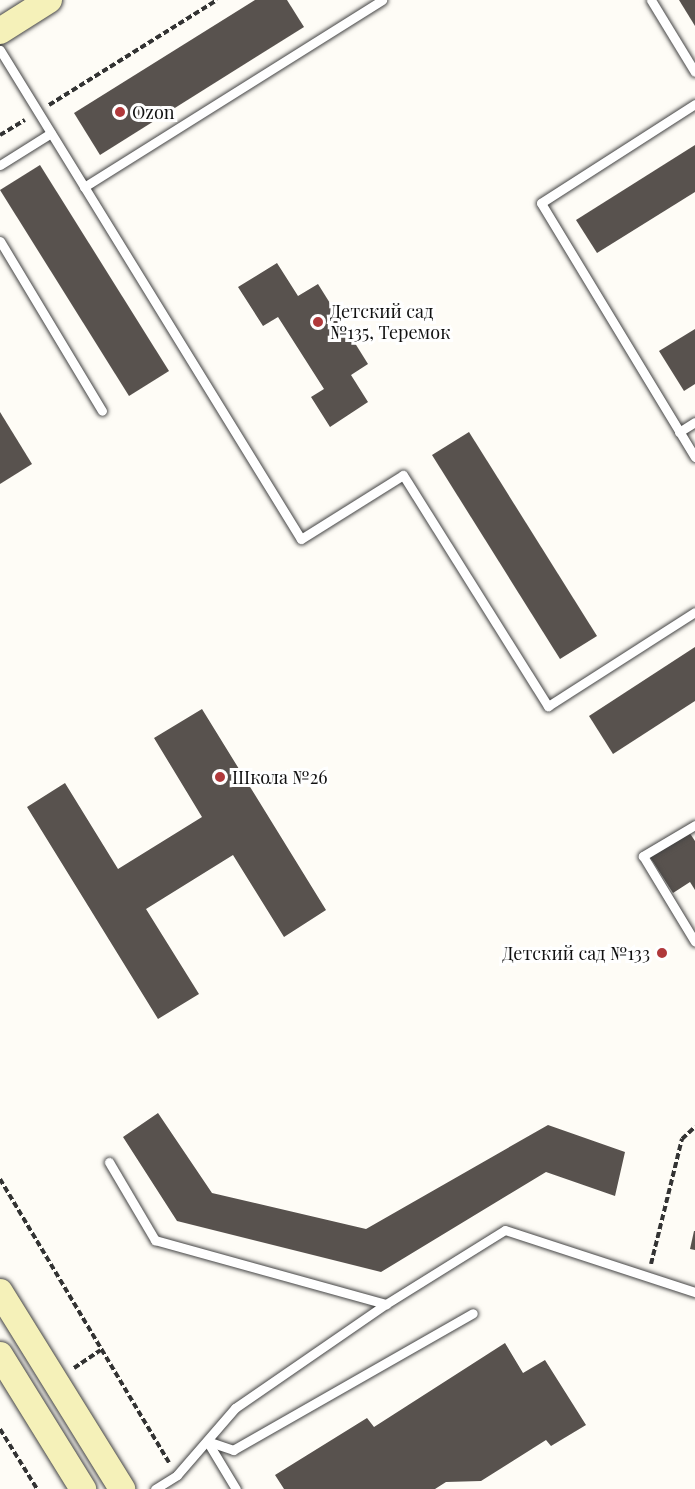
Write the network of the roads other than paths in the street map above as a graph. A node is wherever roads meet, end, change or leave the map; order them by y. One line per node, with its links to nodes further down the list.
1 (49, 0): 4 (main road)
2 (382, 0): 10 (lane)
3 (651, 0): 6 (lane)
4 (0, 31)
5 (0, 50): 8 (lane)
6 (695, 72)
7 (695, 104): 14 (lane)
8 (51, 133): 9 (lane); 10 (lane)
9 (0, 165)
10 (84, 187): 16 (lane)
11 (0, 241): 12 (lane)
12 (102, 411)
13 (695, 422): 14 (lane)
14 (679, 432): 15 (lane)
15 (695, 458)
16 (695, 612)
17 (695, 825): 18 (lane)
18 (695, 942)
19 (109, 1161): 22 (lane)
20 (0, 1292): 27 (main road)
21 (695, 1292): 22 (lane)
22 (386, 1304): 25 (lane)
23 (473, 1313): 25 (lane)
24 (0, 1355): 26 (main road)
25 (207, 1441): 28 (lane); 29 (lane)
26 (83, 1489)
27 (122, 1489)
28 (155, 1489)
29 (236, 1489)

